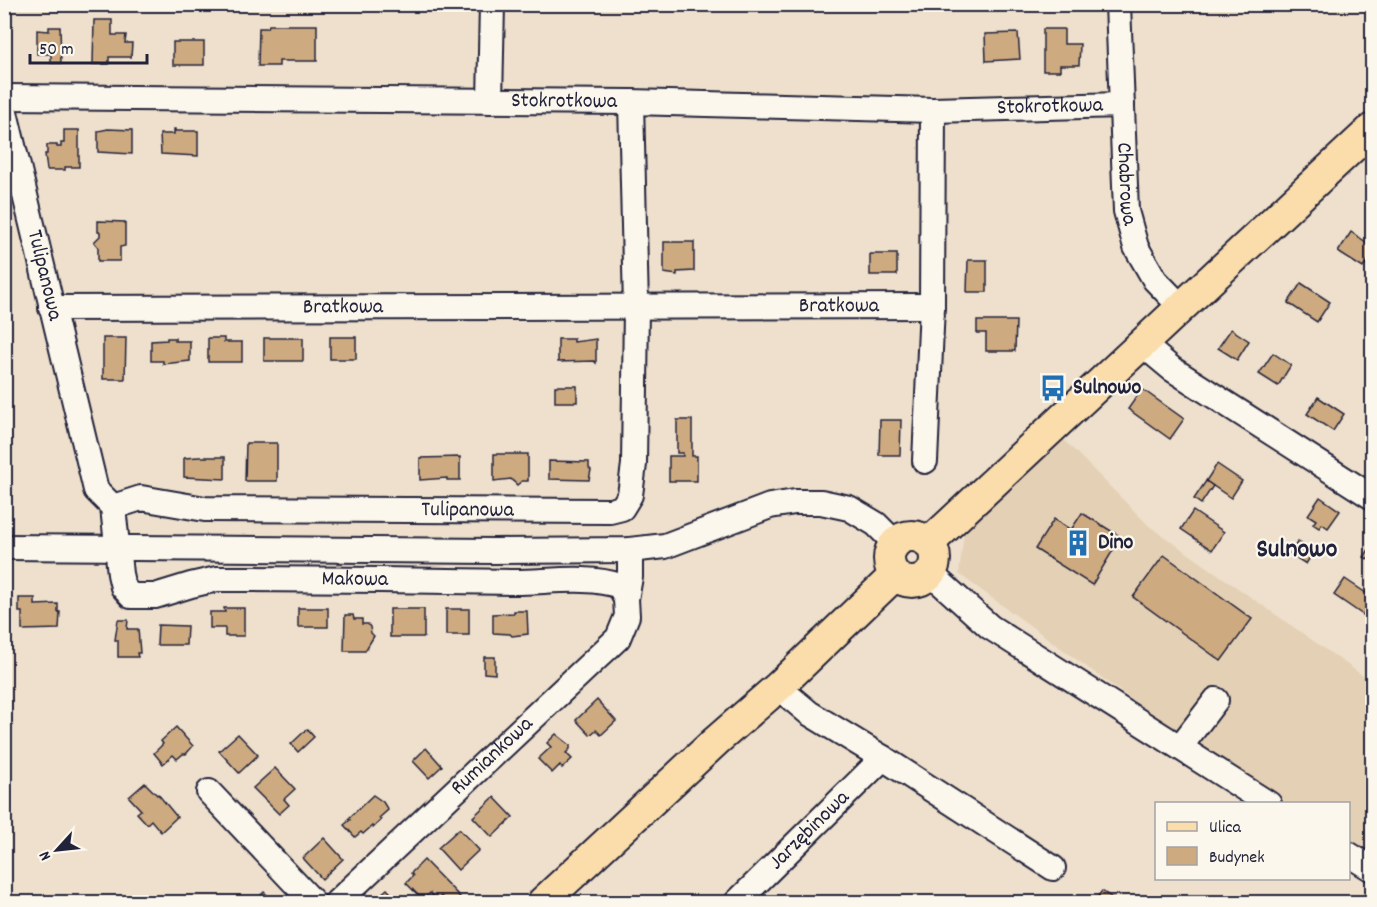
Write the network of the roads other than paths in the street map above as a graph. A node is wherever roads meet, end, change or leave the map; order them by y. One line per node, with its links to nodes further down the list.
1 (492, 4): 4 (street)
2 (1118, 4): 6 (street, Chabrowa)
3 (4, 97): 4 (street, Stokrotkowa)
4 (490, 101): 5 (street, Stokrotkowa)
5 (631, 102): 8 (street, Stokrotkowa); 11 (street)
6 (1122, 105): 8 (street, Stokrotkowa); 13 (street, Chabrowa)
7 (4, 108): 12 (street, Tulipanowa)
8 (933, 110): 10 (street)
9 (1372, 129): 13 (main road)
10 (932, 306): 11 (street, Bratkowa); 15 (street)
11 (636, 307): 12 (street, Bratkowa); 17 (street, Tulipanowa)
12 (51, 308): 17 (street, Tulipanowa)
13 (1182, 308): 14 (main road)
14 (1142, 344): 16 (street); 19 (main road)
15 (925, 461)
16 (1372, 497)
17 (113, 507): 21 (street)
18 (895, 543): 19 (main road); 22 (street); 24 (main road)
19 (929, 543): 23 (main road)
20 (4, 547): 21 (street)
21 (117, 548): 22 (street); 25 (street, Makowa)
22 (630, 550): 25 (street, Rumiankowa)
23 (931, 573): 24 (main road); 28 (street)
24 (895, 575): 26 (main road)
25 (626, 599): 36 (street, Rumiankowa)
26 (778, 687): 29 (street); 37 (main road)
27 (1216, 700): 28 (street)
28 (1180, 747): 31 (street)
29 (883, 758): 33 (street); 38 (street, Jarzębinowa)
30 (209, 792): 35 (street)
31 (1266, 802)
32 (1350, 855): 34 (street)
33 (1053, 868)
34 (1372, 869)
35 (313, 903)
36 (337, 903)
37 (543, 903)
38 (737, 903)

